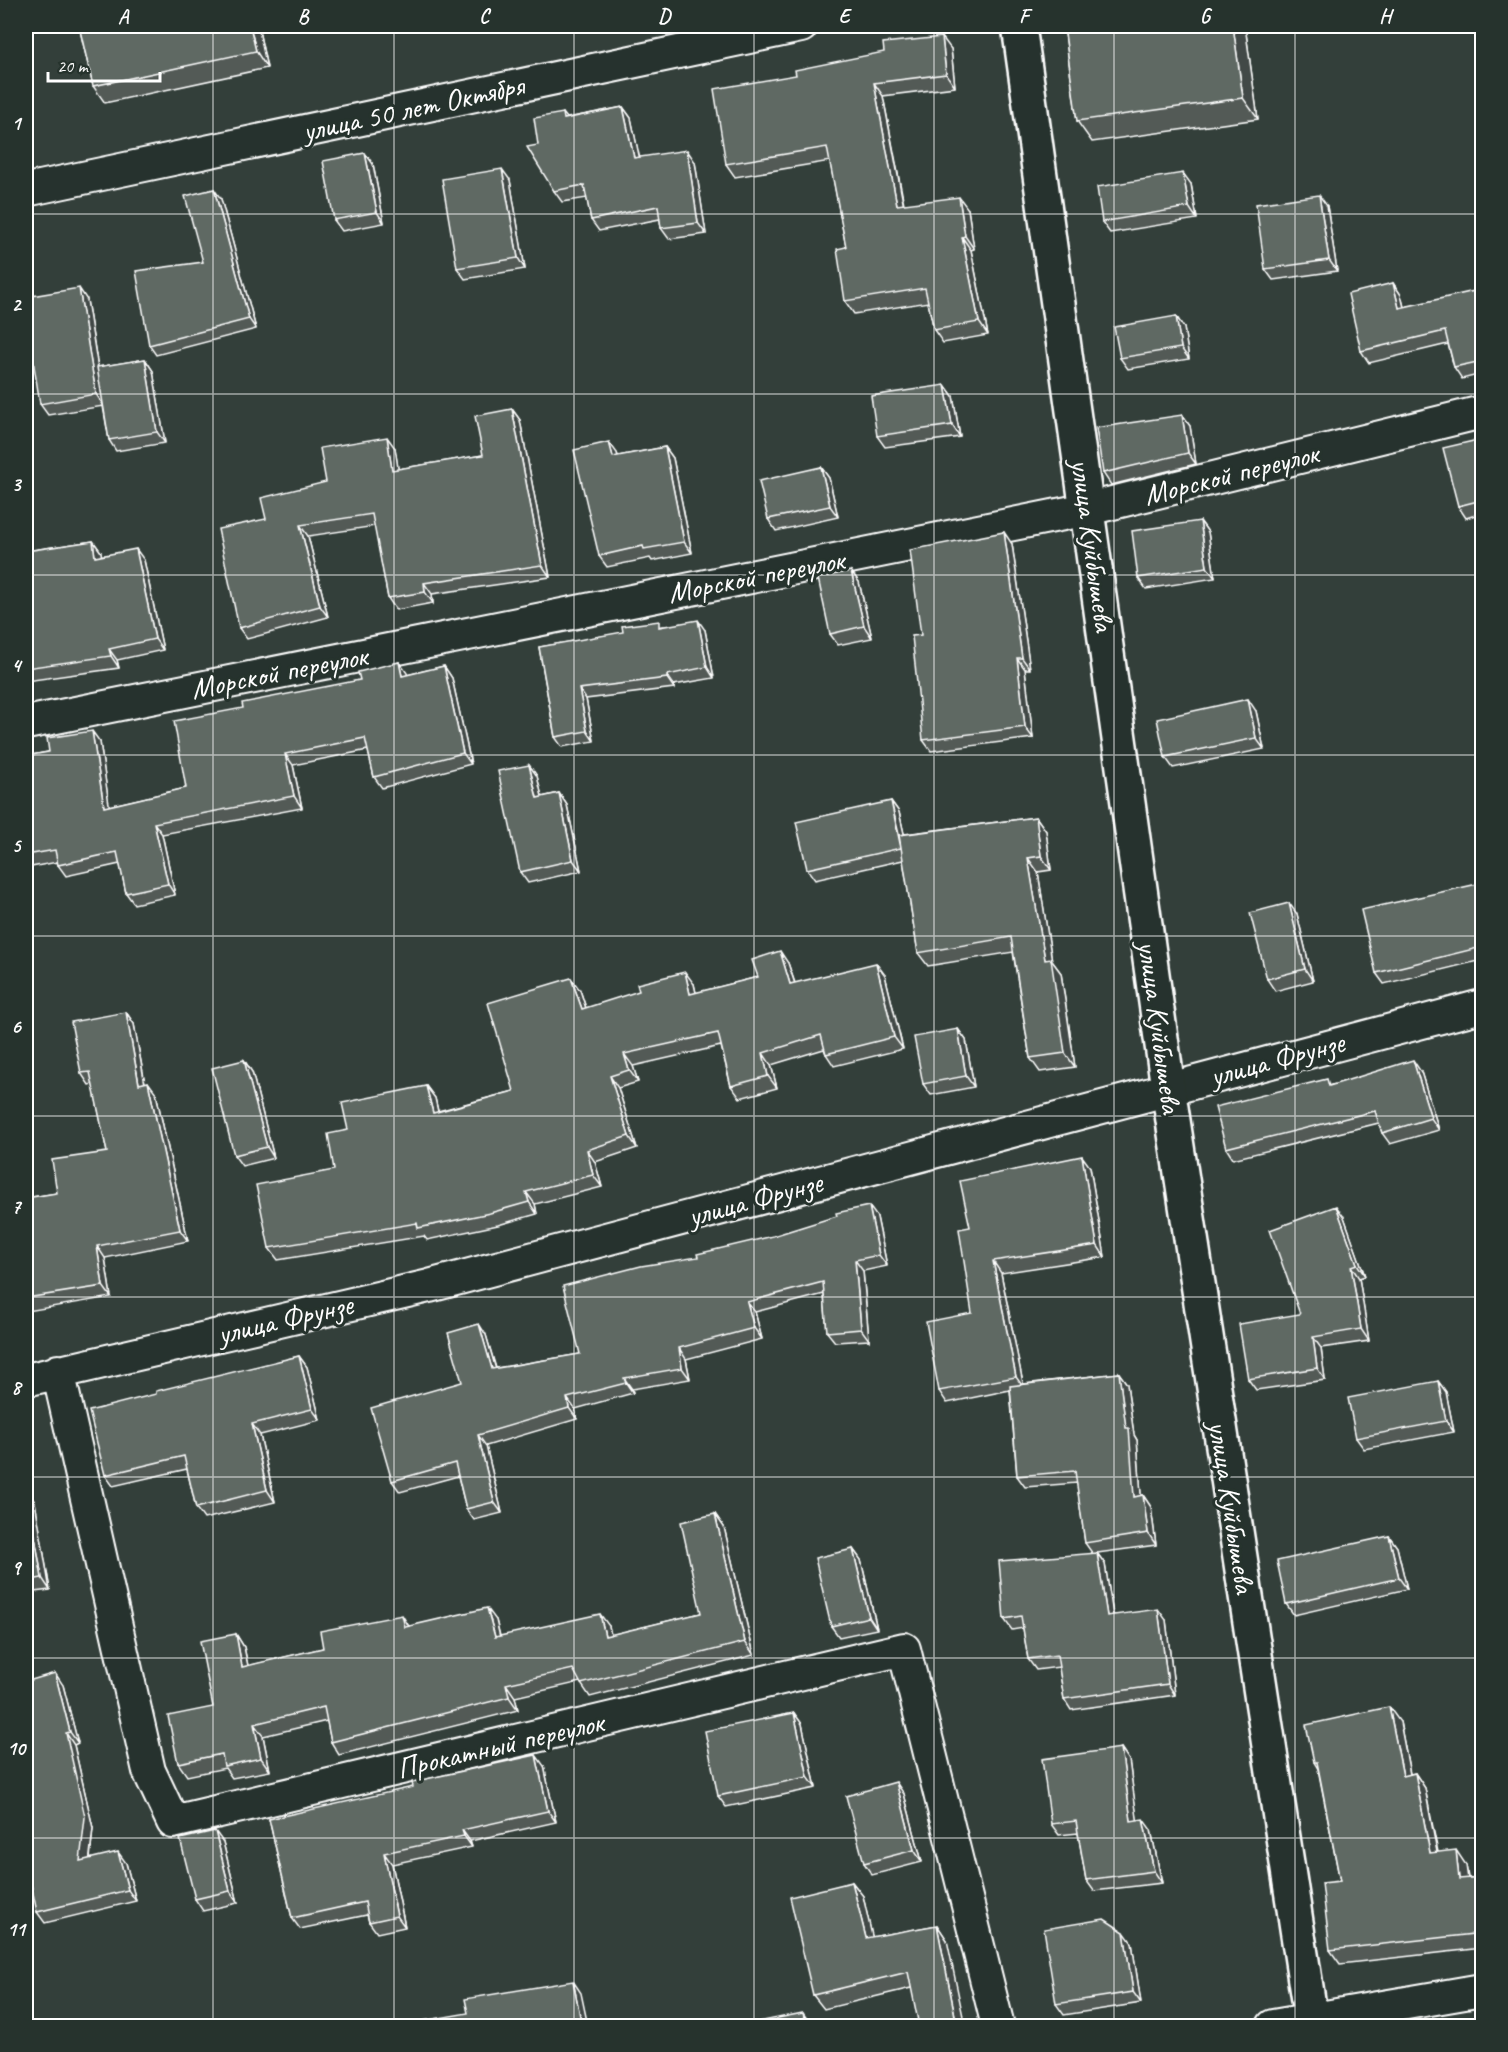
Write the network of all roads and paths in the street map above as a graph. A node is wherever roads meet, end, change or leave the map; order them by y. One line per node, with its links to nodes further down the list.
1 (801, 26): 3 (street, улица 50 лет Октября)
2 (1019, 26): 5 (main road, улица Куйбышева)
3 (26, 190)
4 (1482, 412): 5 (street, Морской переулок)
5 (1088, 510): 6 (street, Морской переулок); 8 (main road, улица Куйбышева)
6 (26, 723)
7 (1482, 1006): 8 (street, улица Фрунзе)
8 (1168, 1088): 9 (street, улица Фрунзе); 12 (main road, улица Куйбышева)
9 (58, 1371): 10 (street, улица Фрунзе); 13 (street, Прокатный переулок)
10 (26, 1380)
11 (1482, 1990): 12 (street)
12 (1311, 2023): 14 (street)
13 (998, 2026)
14 (1273, 2026)

